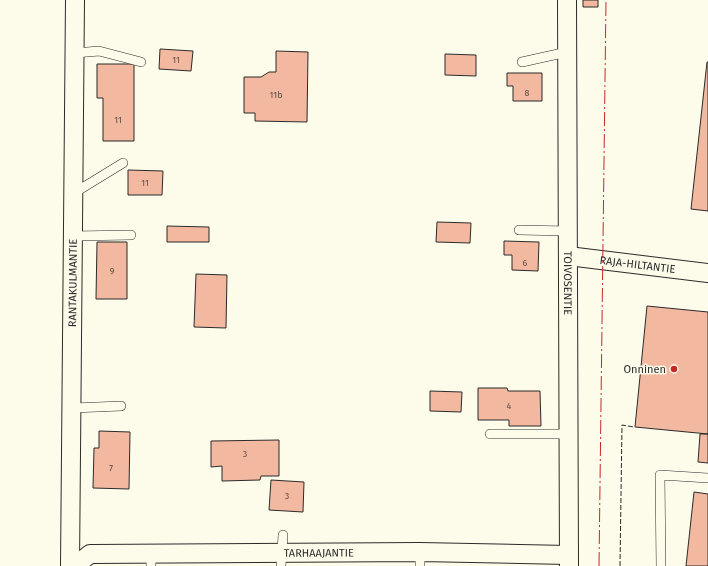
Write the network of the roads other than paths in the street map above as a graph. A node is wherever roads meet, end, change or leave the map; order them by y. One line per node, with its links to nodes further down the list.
1 (76, 0): 4 (street, RANTAKULMANTIE)
2 (567, 0): 3 (street, TOIVOSENTIE)
3 (567, 52): 6 (lane); 10 (street, TOIVOSENTIE)
4 (75, 53): 5 (lane); 8 (street, RANTAKULMANTIE)
5 (141, 62)
6 (522, 62)
7 (123, 163): 8 (lane)
8 (74, 193): 12 (street, RANTAKULMANTIE)
9 (519, 230): 10 (lane)
10 (568, 231): 13 (street, TOIVOSENTIE)
11 (131, 235): 12 (lane)
12 (74, 236): 16 (street, RANTAKULMANTIE)
13 (568, 256): 14 (street, RAJA-HILTANTIE); 18 (street, TOIVOSENTIE)
14 (708, 273)
15 (120, 406): 16 (lane)
16 (73, 408): 25 (street, RANTAKULMANTIE)
17 (490, 434): 18 (lane)
18 (568, 434): 24 (street, TOIVOSENTIE)
19 (708, 478): 27 (lane)
20 (283, 535): 23 (lane)
21 (420, 559): 23 (street, TARHAAJANTIE); 24 (street, TARHAAJANTIE)
22 (151, 560): 23 (street, TARHAAJANTIE); 26 (street, TARHAAJANTIE)
23 (281, 560)
24 (568, 560)
25 (70, 566)
26 (75, 566)
27 (661, 566)

